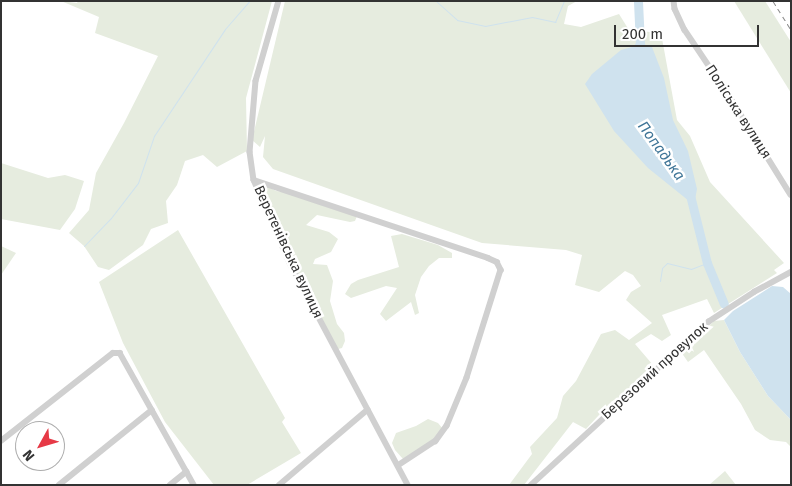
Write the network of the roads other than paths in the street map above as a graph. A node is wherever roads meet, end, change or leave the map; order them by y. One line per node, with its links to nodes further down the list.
1 (279, 1): 3 (street, Веретенівська вулиця)
2 (674, 1): 4 (street, Поліська вулиця)
3 (254, 180): 7 (street, Веретенівська вулиця); 9 (street)
4 (791, 195)
5 (791, 272): 16 (street, Березовий провулок)
6 (152, 410): 8 (street); 10 (street); 11 (street)
7 (367, 410): 9 (street, Веретенівська вулиця); 15 (street)
8 (1, 441)
9 (398, 466): 12 (street, Веретенівська вулиця)
10 (186, 472): 13 (street); 14 (street)
11 (63, 483)
12 (406, 484)
13 (170, 485)
14 (194, 485)
15 (279, 485)
16 (530, 485)

